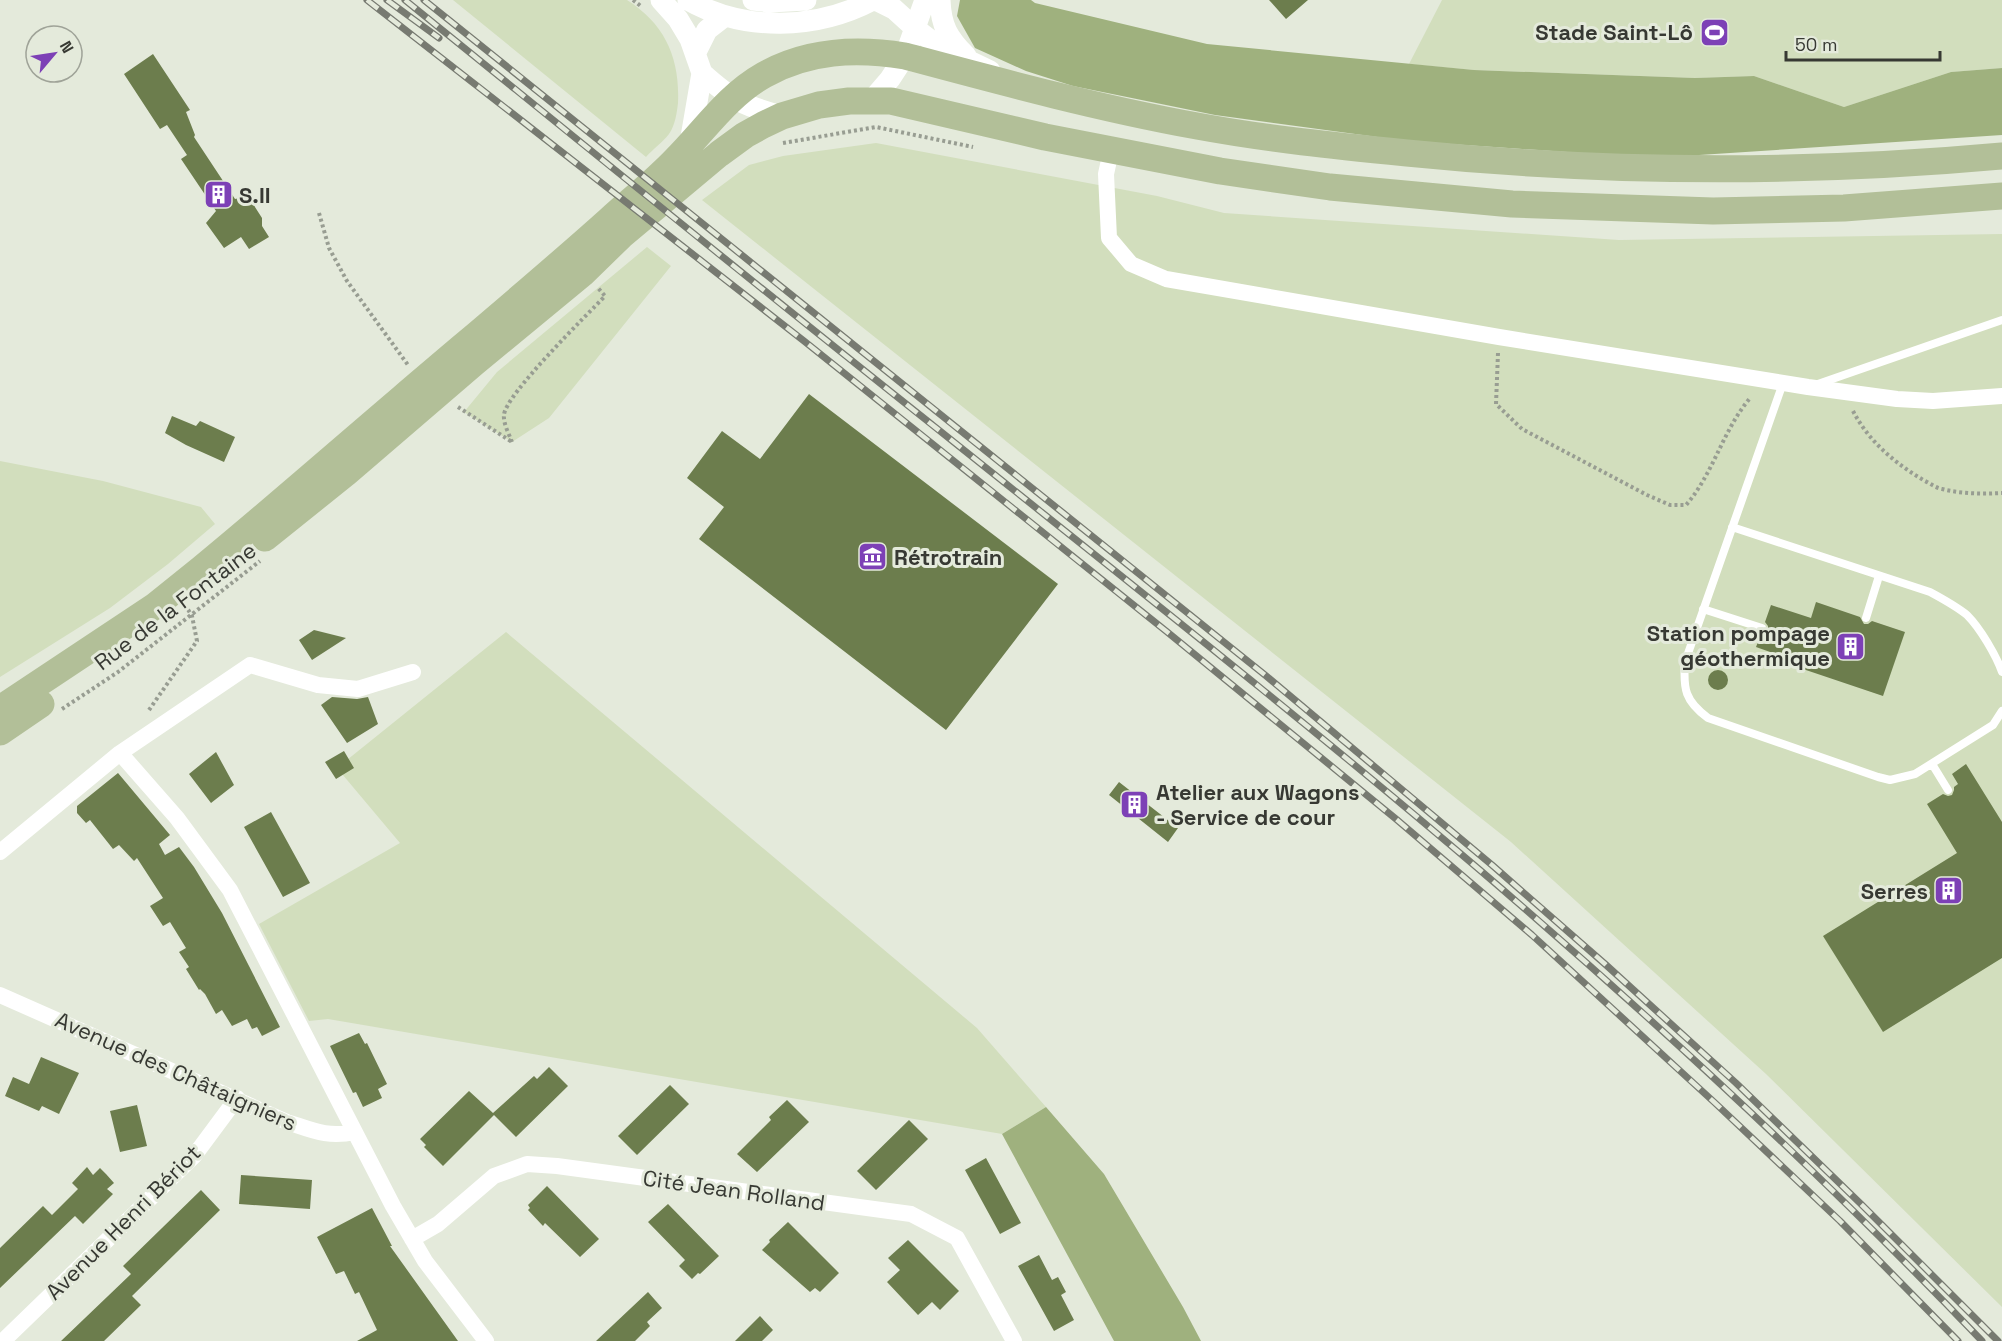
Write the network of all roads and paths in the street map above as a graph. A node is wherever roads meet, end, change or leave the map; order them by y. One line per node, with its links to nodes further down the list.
1 (633, 0): 8 (path)
2 (688, 0): 9 (street)
3 (753, 0): 4 (street)
4 (806, 0)
5 (874, 0): 9 (street); 10 (street)
6 (925, 0): 10 (street)
7 (940, 0): 13 (street)
8 (655, 6): 11 (street)
9 (725, 16): 11 (street)
10 (916, 29): 12 (street); 13 (street)
11 (696, 52): 14 (street)
12 (905, 56): 15 (main road); 16 (main road); 17 (street)
13 (970, 61): 15 (street)
14 (702, 73): 16 (street); 23 (street)
15 (1022, 88): 22 (main road)
16 (732, 98): 18 (street); 23 (main road)
17 (871, 101): 18 (main road); 21 (main road)
18 (782, 116): 23 (main road)
19 (876, 127): 20 (path)
20 (777, 144)
21 (1111, 151): 24 (main road); 29 (street)
22 (2002, 156)
23 (687, 159): 26 (main road)
24 (2002, 196)
25 (319, 213): 31 (path)
26 (614, 229): 27 (main road); 30 (main road)
27 (583, 273): 30 (main road); 37 (path)
28 (2002, 320): 34 (lane)
29 (1498, 337): 32 (street); 32 (path)
30 (466, 356): 38 (main road)
31 (416, 372)
32 (1765, 380): 33 (street)
33 (1783, 383): 34 (street); 40 (lane)
34 (1808, 387): 35 (street)
35 (1843, 392): 36 (street); 39 (path)
36 (2002, 396)
37 (456, 405)
38 (339, 466): 43 (main road, Rue de la Fontaine); 49 (main road)
39 (2002, 493)
40 (1732, 527): 42 (lane); 44 (lane)
41 (265, 558): 43 (path)
42 (1880, 576): 45 (lane); 48 (lane)
43 (188, 609): 51 (path); 52 (path); 53 (main road, Rue de la Fontaine)
44 (1703, 609): 46 (lane); 55 (lane)
45 (1866, 618)
46 (1762, 628)
47 (413, 672): 54 (street)
48 (2002, 672)
49 (0, 709)
50 (2002, 711): 55 (lane)
51 (54, 714)
52 (145, 716)
53 (0, 732)
54 (120, 753): 57 (street); 60 (street)
55 (1932, 764): 56 (lane)
56 (1948, 790)
57 (0, 852)
58 (0, 995): 59 (street, Avenue des Châtaigniers)
59 (237, 1098): 60 (street, Avenue des Châtaigniers); 62 (street, Avenue Henri Bériot)
60 (355, 1132): 61 (street)
61 (412, 1239): 63 (street); 64 (street, Cité Jean Rolland)
62 (3, 1341)
63 (486, 1341)
64 (1014, 1341)

